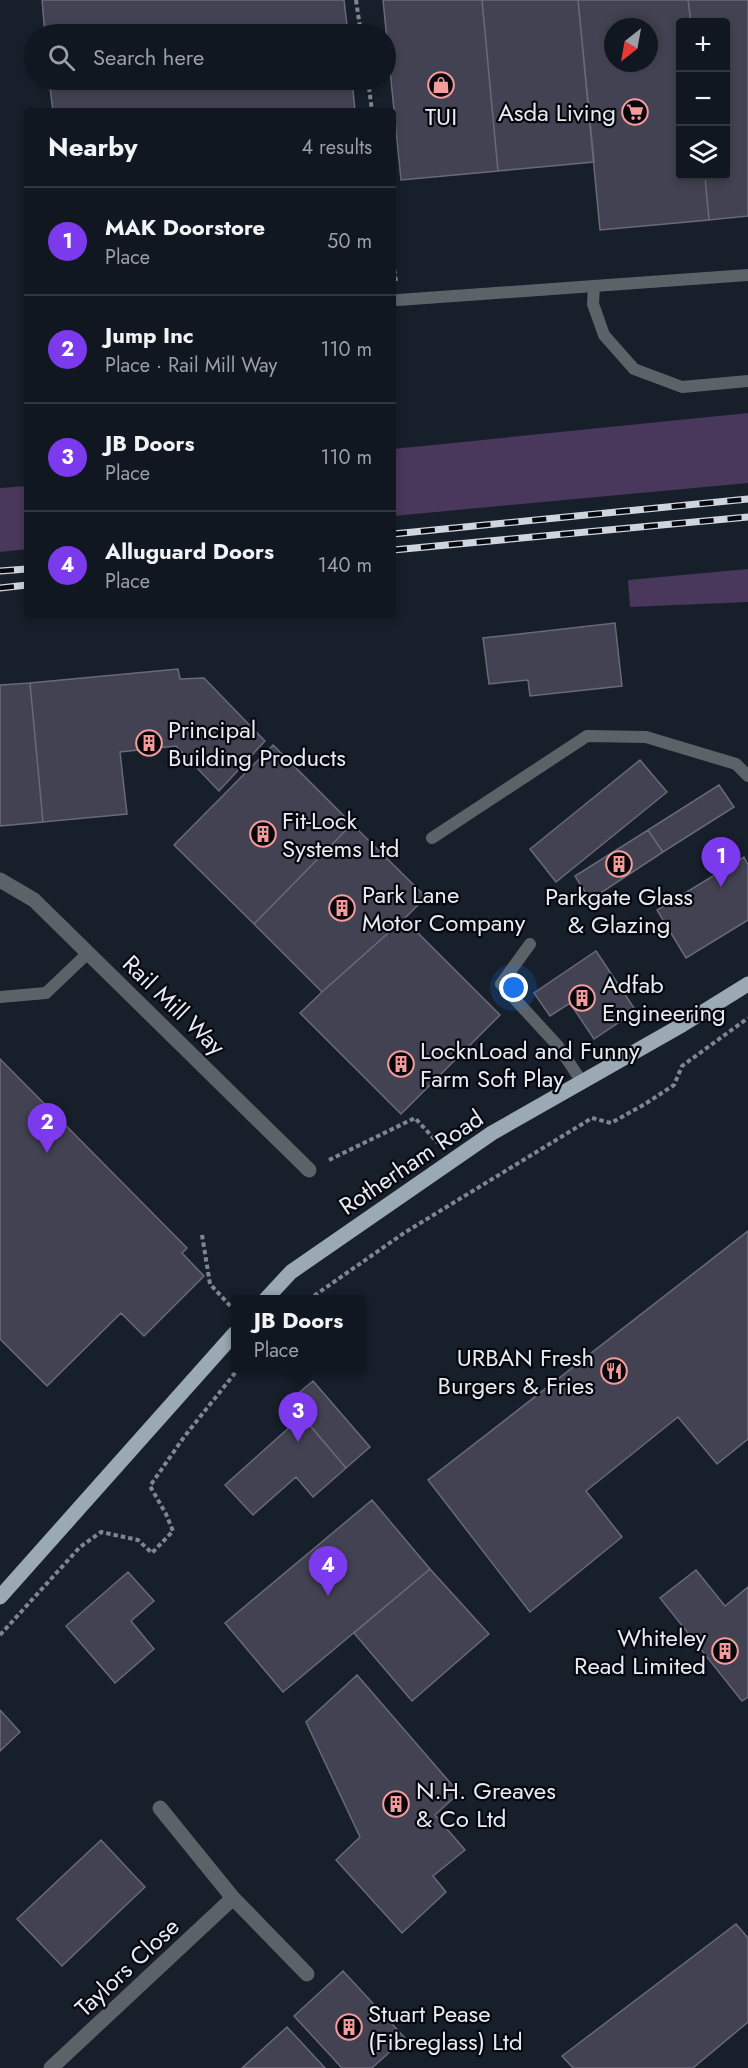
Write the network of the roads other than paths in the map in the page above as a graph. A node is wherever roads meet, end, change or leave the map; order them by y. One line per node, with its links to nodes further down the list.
1 (748, 275): 2 (lane)
2 (594, 286): 3 (lane); 4 (lane)
3 (398, 300)
4 (748, 381)
5 (748, 776): 6 (lane)
6 (432, 838)
7 (0, 879): 9 (street, Rail Mill Way)
8 (530, 944): 12 (lane)
9 (88, 953): 11 (lane); 13 (street, Rail Mill Way)
10 (748, 984): 12 (main road, Rotherham Road)
11 (0, 997)
12 (582, 1082): 14 (main road, Rotherham Road)
13 (309, 1170)
14 (269, 1295)
15 (231, 1337): 16 (main road)
16 (0, 1598)
17 (160, 1808): 18 (street)
18 (233, 1898): 19 (street); 20 (street, Taylors Close)
19 (307, 1974)
20 (51, 2068)

